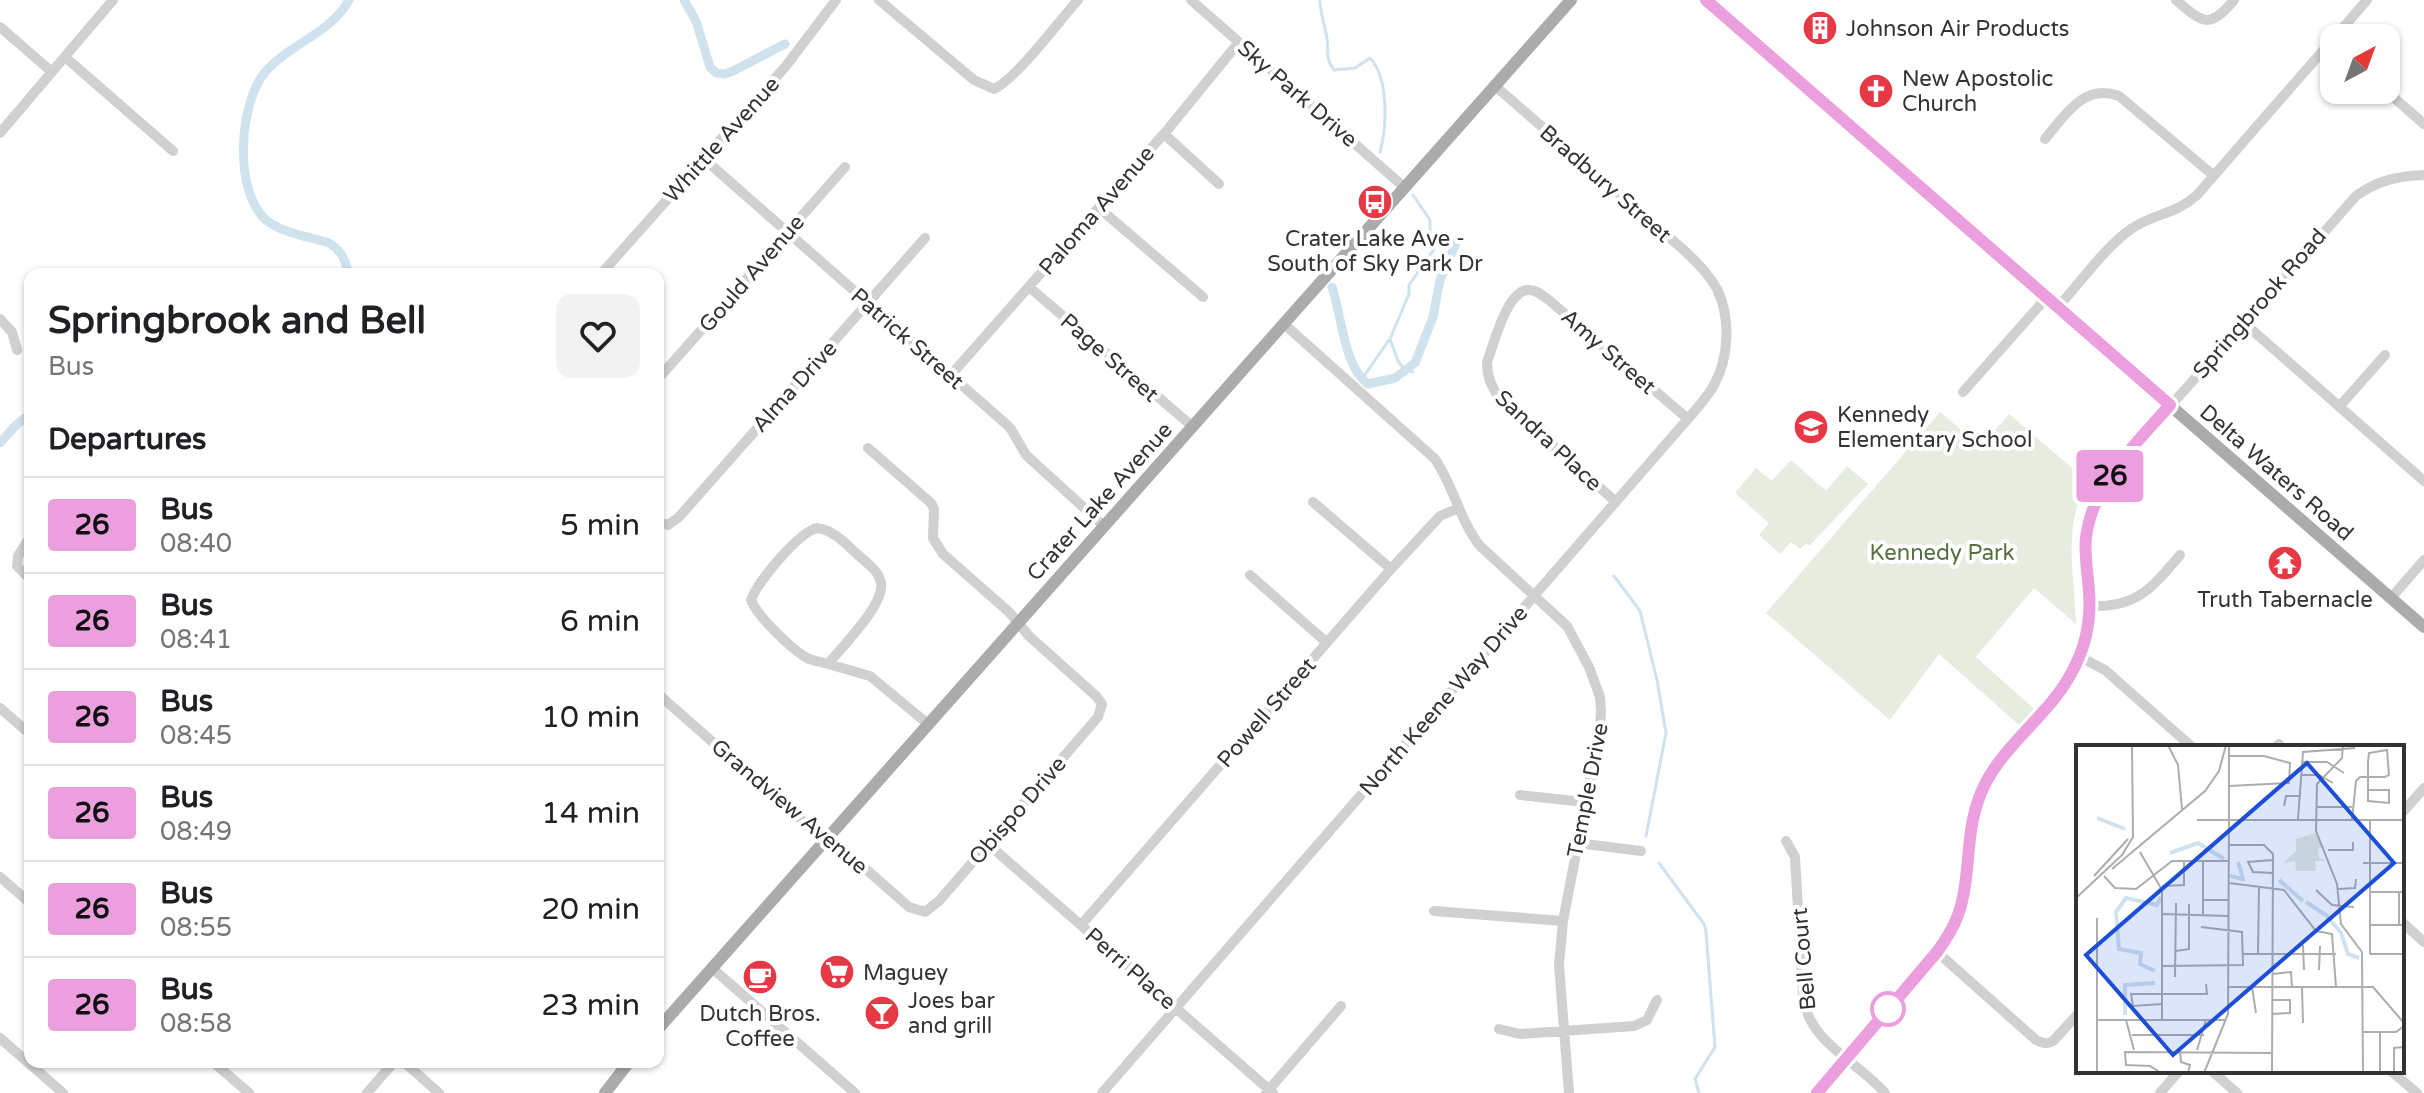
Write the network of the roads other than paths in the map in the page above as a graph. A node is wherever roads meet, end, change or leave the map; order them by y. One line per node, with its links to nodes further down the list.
1 (113, 0): 15 (street)
2 (836, 0): 24 (street, Whittle Avenue)
3 (879, 0): 4 (street)
4 (1078, 0)
5 (1191, 0): 13 (street, Sky Park Drive)
6 (1571, 0): 17 (main road, Crater Lake Avenue)
7 (1706, 0): 38 (main road, Delta Waters Road)
8 (2176, 0): 9 (street)
9 (2234, 0)
10 (2367, 0): 11 (street)
11 (2348, 24)
12 (0, 27): 16 (street)
13 (1239, 42): 21 (street, Paloma Avenue); 29 (street, Sky Park Drive)
14 (2320, 56): 26 (street)
15 (65, 57): 16 (street); 23 (street)
16 (52, 72): 20 (street)
17 (1494, 85): 29 (main road, Crater Lake Avenue); 34 (street, Bradbury Street)
18 (2400, 103): 19 (street)
19 (2424, 124)
20 (0, 133)
21 (1164, 134): 28 (street); 30 (street, Paloma Avenue)
22 (2045, 139): 26 (street)
23 (173, 151)
24 (703, 158): 31 (street, Patrick Street); 33 (street, Whittle Avenue)
25 (845, 167): 31 (street, Gould Avenue)
26 (2213, 175): 40 (street)
27 (2424, 175): 42 (street, Springbrook Road)
28 (1219, 184)
29 (1404, 187): 43 (main road, Crater Lake Avenue)
30 (1099, 208): 35 (street, Paloma Avenue); 37 (street)
31 (787, 232): 39 (street, Patrick Street); 46 (street, Gould Avenue)
32 (925, 238): 39 (street, Alma Drive)
33 (606, 268)
34 (1714, 285): 51 (street, North Keene Way Drive)
35 (1029, 287): 47 (street, Paloma Avenue); 52 (street, Page Street)
36 (1526, 290): 51 (street, Amy Street); 56 (street, Sandra Place)
37 (1203, 297)
38 (2047, 297): 40 (main road, Delta Waters Road); 48 (street)
39 (868, 303): 47 (street, Patrick Street); 58 (street, Alma Drive)
40 (2058, 307): 49 (main road, Delta Waters Road)
41 (0, 319): 44 (street)
42 (2243, 322): 49 (street, Springbrook Road); 50 (street)
43 (1283, 323): 52 (main road, Crater Lake Avenue); 57 (street, Temple Drive)
44 (17, 350)
45 (2385, 355): 50 (street)
46 (664, 372)
47 (950, 376): 59 (street, Patrick Street)
48 (1963, 392)
49 (2170, 405): 67 (main road, Delta Waters Road); 68 (street, Springbrook Road)
50 (2339, 407): 54 (street)
51 (1688, 419): 56 (street, North Keene Way Drive)
52 (1192, 426): 59 (main road, Crater Lake Avenue)
53 (868, 448): 69 (street)
54 (2424, 481)
55 (1313, 502): 63 (street)
56 (1616, 502): 66 (street, North Keene Way Drive)
57 (1459, 508): 63 (street, Powell Street); 66 (street, Temple Drive)
58 (664, 524)
59 (1104, 526): 69 (main road, Crater Lake Avenue)
60 (24, 546): 64 (street)
61 (2180, 555): 68 (street)
62 (2424, 560): 67 (street)
63 (1391, 569): 71 (street, Powell Street)
64 (24, 573)
65 (1250, 575): 71 (street)
66 (1534, 595): 81 (street, Temple Drive); 100 (street, North Keene Way Drive)
67 (2391, 598): 70 (main road, Delta Waters Road)
68 (2090, 606): 72 (street, Springbrook Road)
69 (1018, 622): 76 (main road, Crater Lake Avenue); 86 (street, Obispo Drive)
70 (2424, 627)
71 (1326, 642): 94 (street, Powell Street)
72 (2080, 657): 78 (street); 96 (street, Springbrook Road)
73 (828, 664): 73 (street); 76 (street)
74 (664, 699): 83 (street, Grandview Avenue)
75 (0, 708): 77 (street)
76 (928, 724): 83 (main road, Crater Lake Avenue)
77 (24, 729)
78 (2190, 745)
79 (2424, 788): 82 (street)
80 (1520, 795): 81 (street)
81 (1584, 802): 85 (street, Temple Drive)
82 (2404, 811)
83 (827, 838): 91 (street, Grandview Avenue); 97 (main road, Crater Lake Avenue)
84 (1786, 841): 106 (street, Bell Court)
85 (1577, 843): 87 (street); 92 (street, Temple Drive)
86 (988, 844): 91 (street, Obispo Drive); 94 (street, Perri Place)
87 (1641, 851)
88 (0, 877): 89 (street)
89 (24, 898)
90 (1434, 911): 92 (street)
91 (925, 912)
92 (1563, 921): 104 (street, Temple Drive)
93 (2404, 924): 95 (street)
94 (1081, 925): 100 (street, Perri Place)
95 (2424, 942)
96 (1937, 952): 101 (street); 106 (street, Springbrook Road)
97 (712, 968): 102 (main road, Crater Lake Avenue); 122 (street)
98 (1657, 1000): 104 (street)
99 (1341, 1006): 116 (street)
100 (1176, 1008): 116 (street, Perri Place); 123 (street, North Keene Way Drive)
101 (2076, 1016)
102 (664, 1022)
103 (1499, 1029): 104 (street)
104 (1564, 1031): 124 (street, Temple Drive)
105 (0, 1038): 107 (street)
106 (1846, 1058): 125 (street, Springbrook Road); 126 (street, Bell Court)
107 (24, 1059)
108 (34, 1068): 117 (street)
109 (220, 1068): 118 (street)
110 (389, 1068): 119 (street)
111 (411, 1068): 120 (street)
112 (624, 1068): 121 (main road)
113 (2177, 1073): 127 (street)
114 (2214, 1073): 128 (street)
115 (2393, 1073): 129 (street)
116 (1269, 1092)
117 (63, 1093)
118 (249, 1093)
119 (367, 1093)
120 (439, 1093)
121 (605, 1093)
122 (855, 1093)
123 (1102, 1093)
124 (1569, 1093)
125 (1817, 1093)
126 (1885, 1093)
127 (2160, 1093)
128 (2237, 1093)
129 (2417, 1093)

